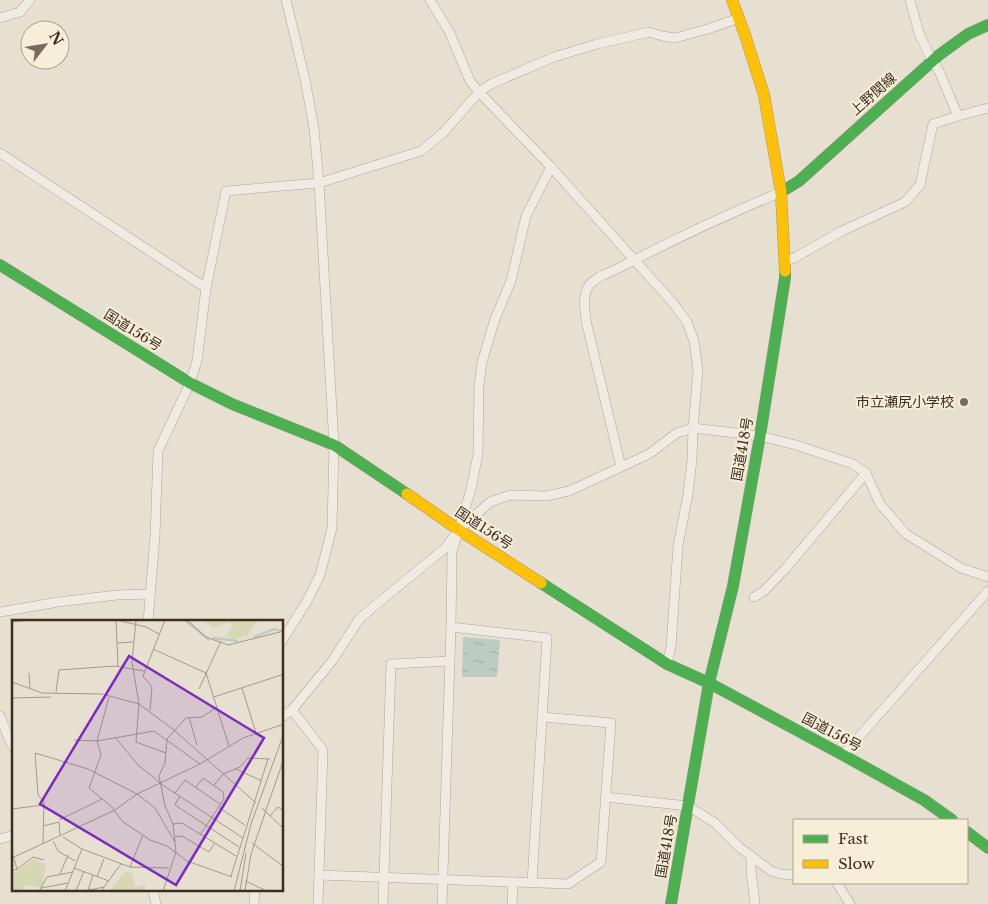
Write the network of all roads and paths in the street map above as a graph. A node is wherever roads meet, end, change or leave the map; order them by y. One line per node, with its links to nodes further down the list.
1 (30, 0): 6 (street)
2 (286, 0): 15 (street)
3 (430, 0): 10 (street)
4 (732, 0): 7 (main road, 国道418号)
5 (910, 0): 9 (street)
6 (2, 15)
7 (739, 18): 10 (street); 16 (main road, 国道418号)
8 (988, 26): 9 (main road, 上野関線)
9 (932, 61): 12 (street); 16 (main road, 上野関線)
10 (479, 92): 14 (street); 15 (street)
11 (988, 108): 12 (street)
12 (958, 116): 18 (street)
13 (0, 153): 20 (street)
14 (551, 167): 17 (street); 27 (street)
15 (319, 182): 20 (street); 24 (street)
16 (781, 192): 17 (street); 18 (main road, 国道418号)
17 (634, 260): 22 (street); 25 (street)
18 (784, 261): 23 (main road, 国道418号)
19 (0, 265): 21 (main road, 国道156号)
20 (206, 288): 21 (street)
21 (190, 382): 24 (main road, 国道156号); 30 (street)
22 (693, 428): 23 (street); 25 (street); 37 (street)
23 (760, 436): 26 (street); 38 (main road, 国道418号)
24 (334, 445): 27 (main road, 国道156号); 35 (street)
25 (621, 467): 27 (street)
26 (866, 473): 28 (street); 31 (street)
27 (459, 530): 34 (street); 37 (main road, 国道156号); 39 (street)
28 (988, 577)
29 (988, 591): 44 (street)
30 (150, 594): 32 (street); 33 (street)
31 (754, 597)
32 (0, 612)
33 (148, 620)
34 (451, 627): 36 (street); 42 (street)
35 (284, 638)
36 (450, 661): 53 (street); 54 (street)
37 (667, 664): 38 (main road, 国道156号)
38 (709, 683): 44 (main road, 国道156号); 46 (main road, 国道418号)
39 (292, 710): 41 (street); 51 (street)
40 (0, 716): 43 (street)
41 (284, 716)
42 (542, 717): 45 (street); 56 (street)
43 (12, 744)
44 (843, 755): 47 (main road, 国道156号)
45 (605, 796): 46 (street); 56 (street)
46 (688, 806): 50 (street); 62 (main road, 国道418号)
47 (951, 819)
48 (968, 833): 49 (main road)
49 (988, 847)
50 (750, 856): 52 (street); 63 (street)
51 (319, 875): 53 (street); 58 (street)
52 (793, 875)
53 (384, 877): 54 (street); 59 (street)
54 (442, 879): 55 (street); 60 (street)
55 (513, 882): 56 (street); 61 (street)
56 (532, 882)
57 (838, 884): 64 (street)
58 (318, 904)
59 (383, 904)
60 (442, 904)
61 (512, 904)
62 (670, 904)
63 (755, 904)
64 (850, 904)

